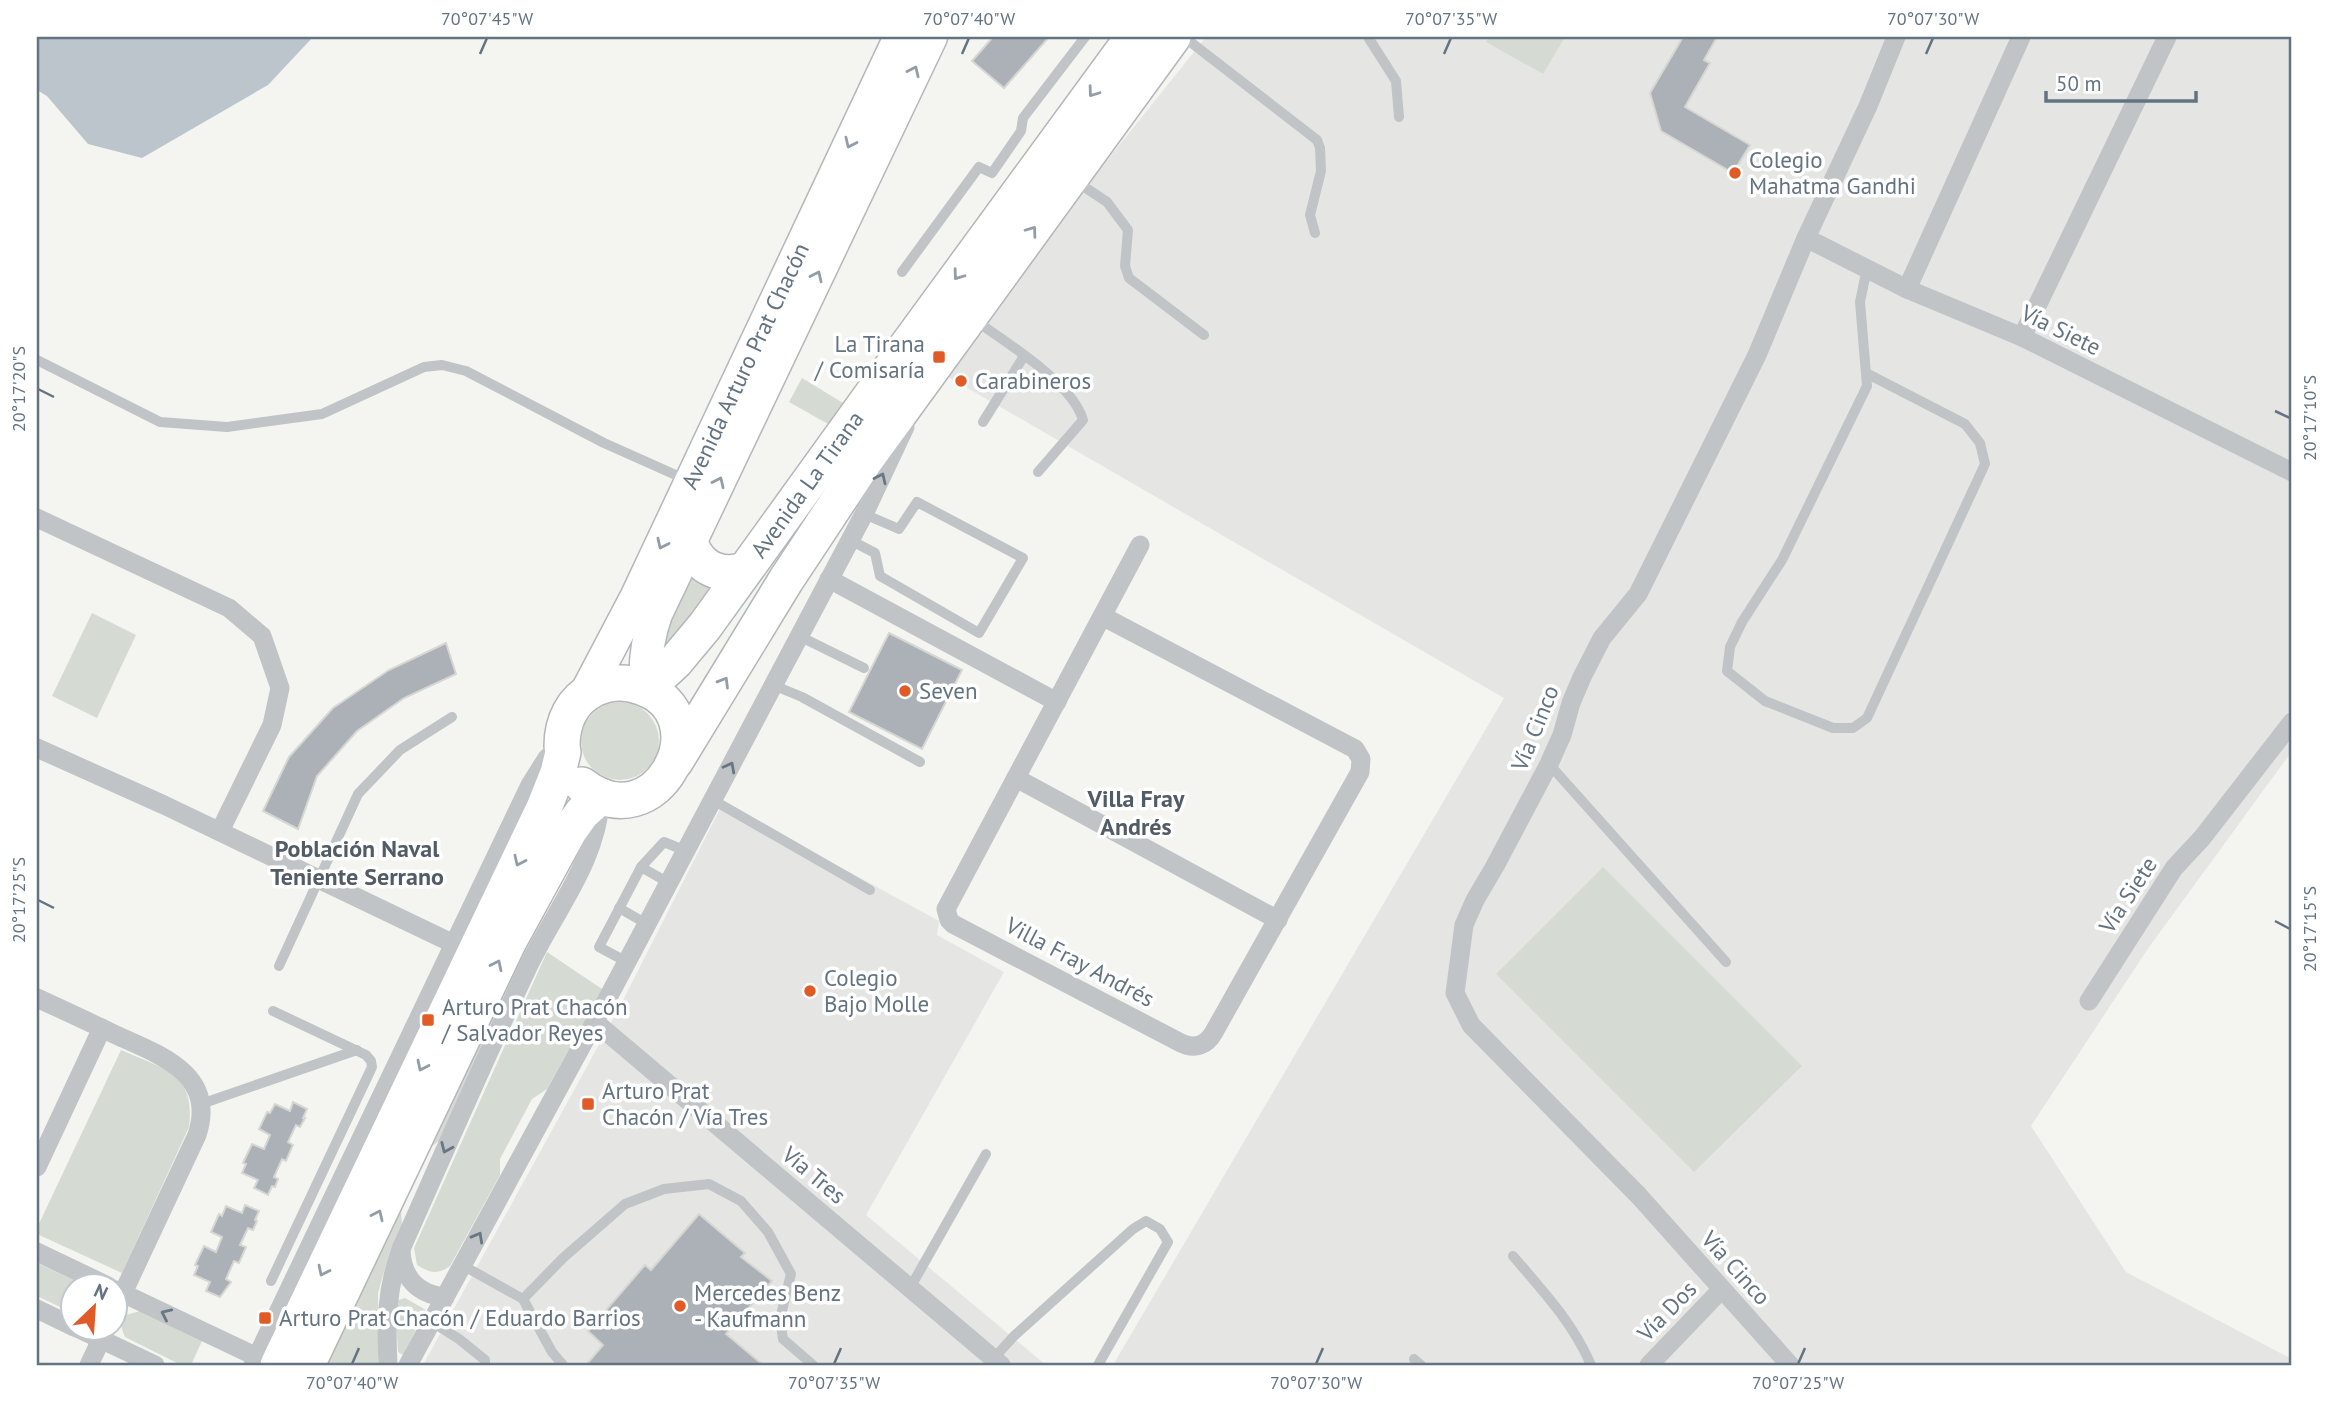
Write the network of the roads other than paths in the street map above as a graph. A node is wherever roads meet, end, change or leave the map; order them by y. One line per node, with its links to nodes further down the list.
1 (900, 37): 28 (main road, Avenida Arturo Prat Chacón, one-way to 28)
2 (930, 37): 32 (main road, Avenida Arturo Prat Chacón, one-way to 2)
3 (1085, 37): 16 (lane)
4 (1132, 37): 34 (highway, Avenida La Tirana, one-way to 34)
5 (1173, 37): 12 (highway, Avenida La Tirana)
6 (1184, 37): 13 (lane)
7 (1368, 37): 11 (lane)
8 (1896, 37): 14 (street, Vía Cinco)
9 (2021, 37): 17 (street)
10 (2167, 37): 20 (street)
11 (1399, 117)
12 (1071, 177): 18 (highway, Avenida La Tirana, one-way to 12); 19 (lane)
13 (1315, 233)
14 (1806, 238): 15 (street, Vía Siete); 49 (street, Vía Cinco)
15 (1867, 268): 17 (street, Vía Siete); 24 (lane)
16 (902, 272)
17 (1907, 289): 20 (street, Vía Siete)
18 (970, 316): 21 (lane); 23 (highway, Avenida La Tirana)
19 (1204, 335)
20 (2022, 337): 27 (street, Vía Siete)
21 (1024, 356): 25 (lane); 26 (lane)
22 (37, 360): 28 (lane)
23 (934, 366): 29 (street, Avenida La Tirana, one-way to 23); 47 (highway, Avenida La Tirana, one-way to 23)
24 (1866, 373): 24 (lane)
25 (983, 422)
26 (1038, 472)
27 (2292, 472)
28 (690, 482): 41 (main road, Avenida Arturo Prat Chacón, one-way to 41)
29 (864, 514): 31 (street, Avenida La Tirana); 31 (lane)
30 (37, 518): 53 (street)
31 (850, 540): 35 (street, Avenida La Tirana)
32 (690, 543): 34 (highway); 40 (main road, Avenida Arturo Prat Chacón)
33 (1140, 545): 36 (street, Villa Fray Andrés)
34 (745, 570): 40 (highway, Avenida La Tirana)
35 (829, 579): 37 (street, Avenida La Tirana); 42 (street)
36 (1102, 616): 42 (street, Villa Fray Andrés); 60 (street, Villa Fray Andrés)
37 (799, 636): 38 (lane); 39 (street, Avenida La Tirana)
38 (864, 668)
39 (773, 685): 48 (lane); 52 (street, Avenida La Tirana, one-way to 39)
40 (646, 689): 41 (highway); 47 (highway)
41 (585, 695): 46 (highway, Avenida Arturo Prat Chacón)
42 (1057, 702): 50 (street, Villa Fray Andrés)
43 (452, 717): 56 (lane)
44 (2292, 722): 67 (street, Vía Siete)
45 (37, 748): 53 (street)
46 (563, 749): 51 (highway); 62 (street); 92 (highway, Avenida Arturo Prat Chacón, one-way to 92)
47 (676, 762): 51 (highway)
48 (920, 762)
49 (1549, 764): 64 (lane); 83 (street, Vía Cinco)
50 (1016, 778): 60 (street); 60 (street, Villa Fray Andrés)
51 (601, 796): 75 (street, one-way to 75); 96 (highway, one-way to 51)
52 (713, 800): 54 (street, Avenida La Tirana); 58 (lane)
53 (220, 831): 56 (street)
54 (686, 851): 55 (lane); 57 (street, Avenida La Tirana)
55 (641, 867): 57 (lane); 59 (lane)
56 (318, 878): 62 (street); 65 (lane)
57 (669, 883): 61 (street, Avenida La Tirana)
58 (870, 890)
59 (619, 908): 61 (lane); 63 (lane)
60 (1278, 920)
61 (648, 924): 63 (street, Avenida La Tirana)
62 (454, 944): 92 (street)
63 (627, 962): 69 (street, Avenida La Tirana)
64 (1727, 962)
65 (279, 966)
66 (37, 998): 70 (street)
67 (2089, 1001)
68 (273, 1011): 71 (lane)
69 (596, 1022): 78 (street, one-way to 69); 82 (street, Vía Tres)
70 (102, 1028): 72 (street); 74 (street)
71 (357, 1050): 72 (lane); 81 (lane)
72 (201, 1104): 80 (street)
73 (986, 1154): 82 (lane)
74 (37, 1167)
75 (401, 1249): 84 (street); 97 (street)
76 (37, 1252): 79 (street)
77 (1513, 1256): 103 (lane)
78 (462, 1265): 84 (street); 85 (lane)
79 (73, 1272)
80 (127, 1272)
81 (271, 1280)
82 (910, 1289): 93 (street, Vía Tres)
83 (1721, 1290): 104 (street, Vía Dos); 105 (street, Vía Cinco)
84 (445, 1297): 89 (street)
85 (523, 1299): 100 (lane); 101 (lane)
86 (130, 1302): 92 (street, one-way to 86)
87 (37, 1309): 88 (street)
88 (60, 1320)
89 (432, 1322): 98 (street); 99 (lane)
90 (100, 1342): 94 (street)
91 (117, 1342): 95 (street)
92 (263, 1362)
93 (997, 1362): 102 (lane)
94 (89, 1365)
95 (155, 1365)
96 (307, 1365)
97 (388, 1365)
98 (408, 1365)
99 (485, 1365)
100 (563, 1365)
101 (813, 1365)
102 (1098, 1365)
103 (1591, 1365)
104 (1648, 1365)
105 (1790, 1365)

